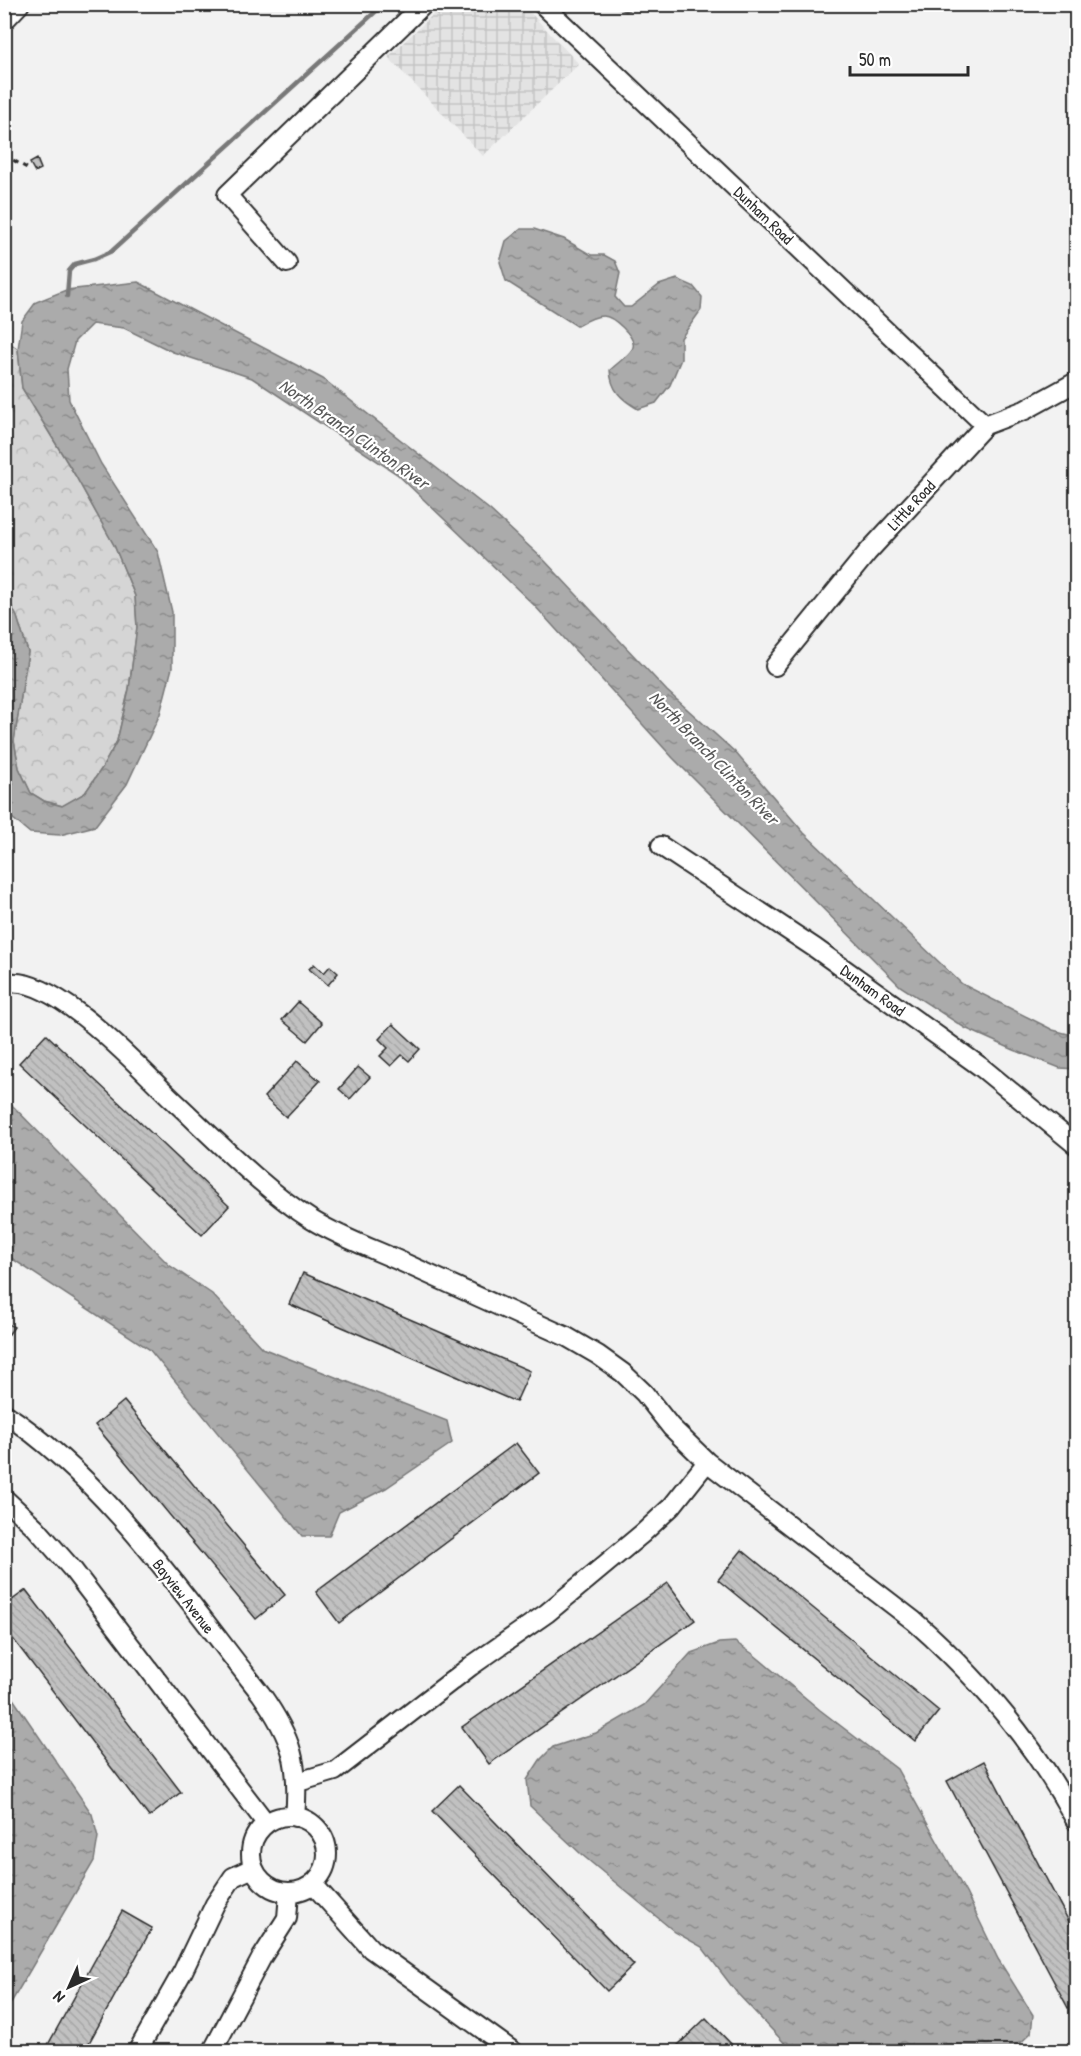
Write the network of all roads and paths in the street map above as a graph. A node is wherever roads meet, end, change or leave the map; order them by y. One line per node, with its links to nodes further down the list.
1 (20, 4): 4 (street)
2 (424, 4): 7 (street)
3 (542, 4): 9 (street, Dunham Road)
4 (4, 21)
5 (4, 155): 6 (path)
6 (27, 168)
7 (286, 263)
8 (1077, 382): 9 (street, Little Road)
9 (985, 425): 10 (street, Little Road)
10 (775, 666)
11 (661, 846): 13 (street, Dunham Road)
12 (4, 984): 15 (street)
13 (1077, 1145)
14 (4, 1413): 17 (street, Bayview Avenue)
15 (707, 1462): 17 (street); 19 (street)
16 (4, 1498): 20 (street)
17 (298, 1782): 18 (street, Bayview Avenue)
18 (295, 1817): 20 (street); 22 (street)
19 (1077, 1821)
20 (266, 1823): 21 (street)
21 (253, 1868): 23 (street); 24 (street)
22 (313, 1884): 23 (street); 26 (street)
23 (289, 1893): 25 (street)
24 (137, 2052)
25 (212, 2052)
26 (514, 2052)

